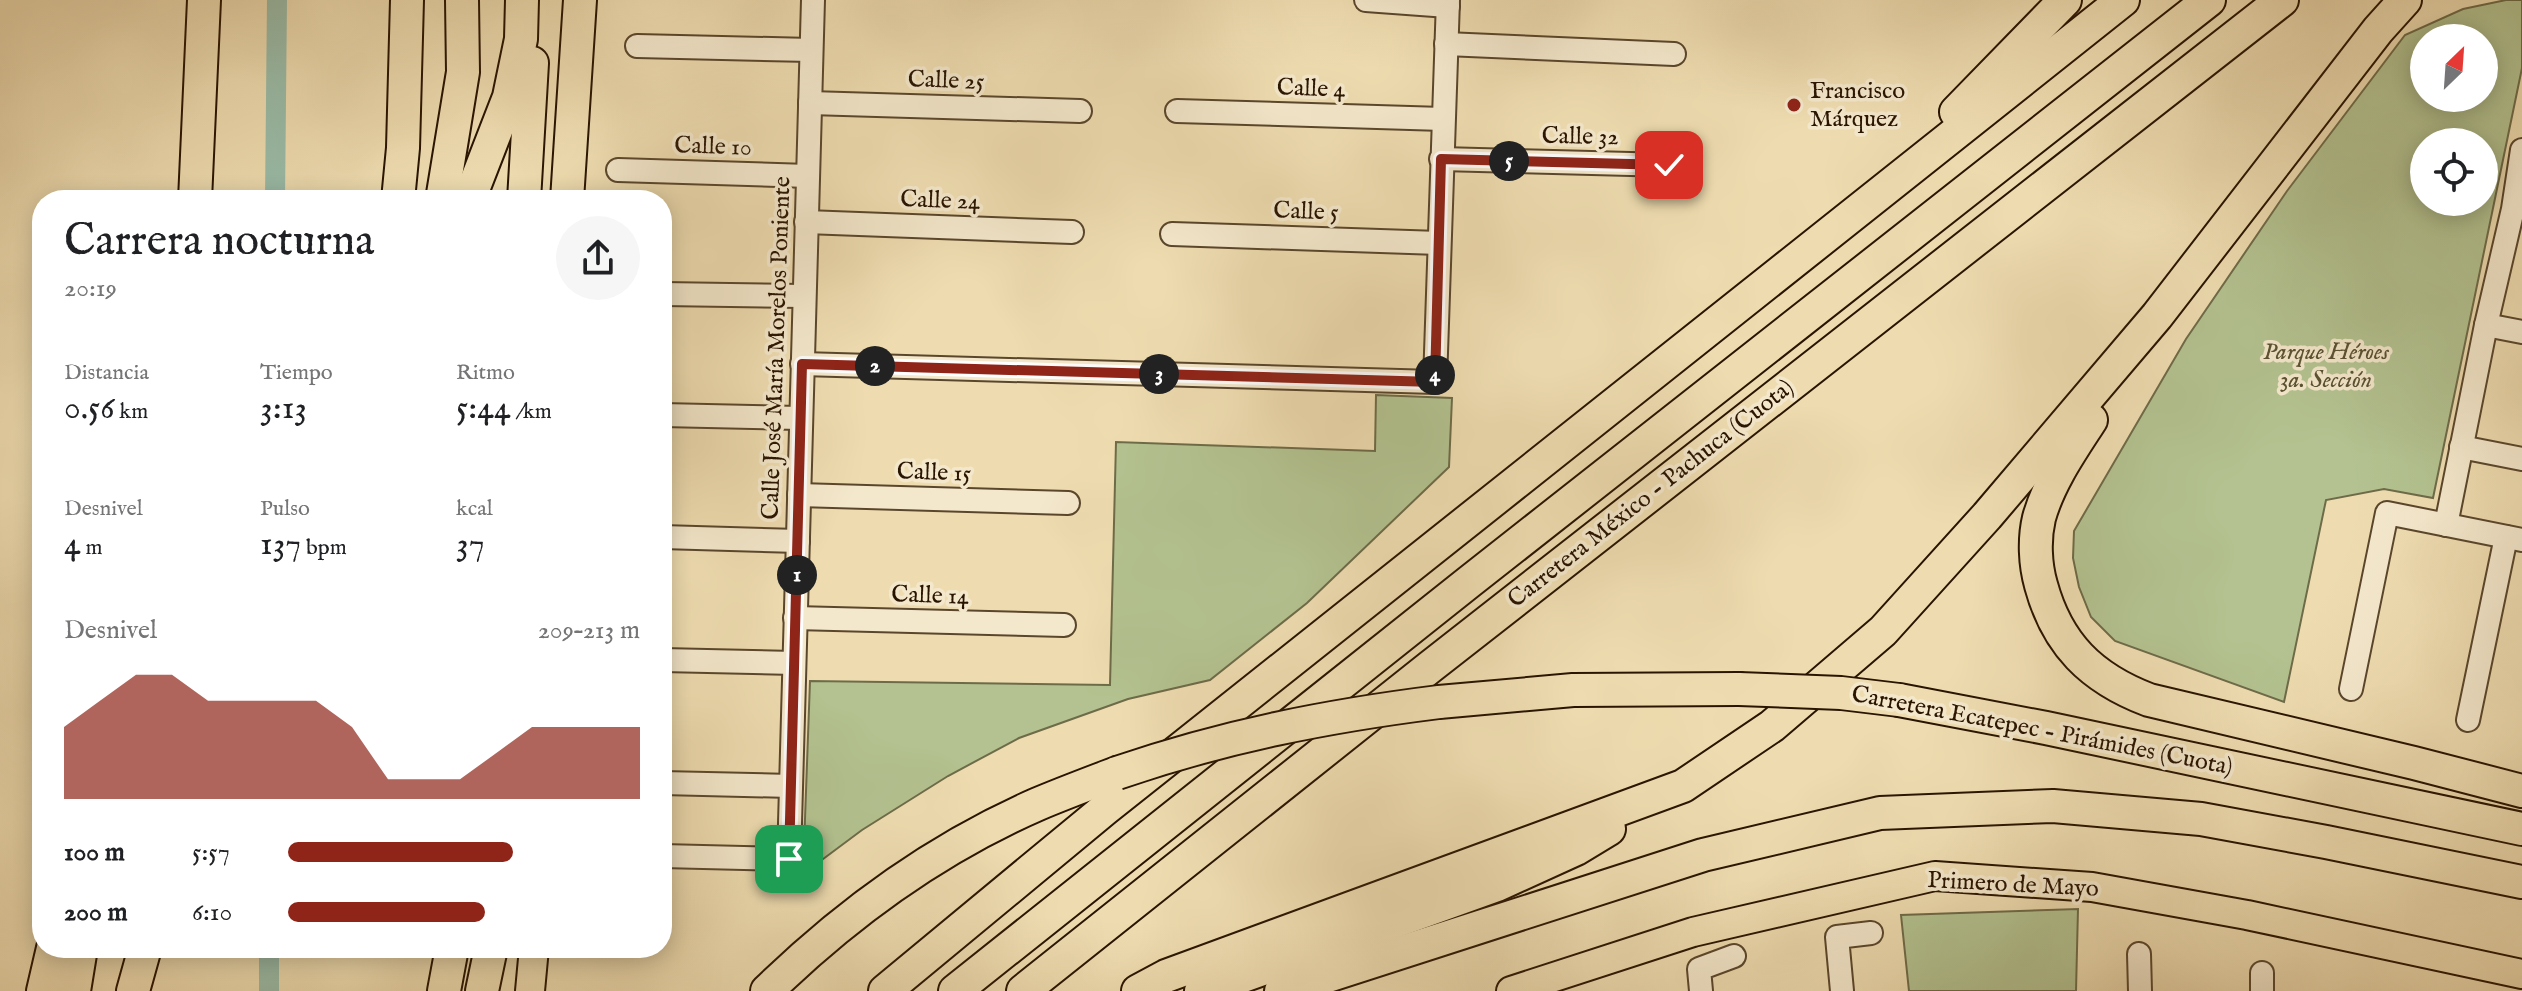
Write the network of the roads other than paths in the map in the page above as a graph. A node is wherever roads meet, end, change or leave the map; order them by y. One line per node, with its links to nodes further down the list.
1 (407, 0): 32 (highway)
2 (462, 0): 33 (highway)
3 (522, 0): 34 (highway)
4 (536, 0): 35 (highway)
5 (580, 0): 36 (highway)
6 (593, 0): 37 (main road)
7 (813, 0): 20 (street, Calle José María Morelos Poniente)
8 (1366, 0): 16 (street)
9 (2065, 0): 38 (highway)
10 (2123, 0): 38 (highway)
11 (2209, 0): 91 (highway, Carretera México - Pachuca (Cuota))
12 (2282, 0): 92 (highway, Carretera México - Pachuca (Cuota))
13 (2405, 0): 17 (highway)
14 (2432, 0): 17 (highway)
15 (203, 2): 31 (highway)
16 (1448, 3): 18 (street)
17 (2378, 30): 46 (highway)
18 (1446, 44): 21 (street); 25 (street)
19 (637, 46): 20 (street)
20 (811, 50): 22 (street, Calle José María Morelos Poniente)
21 (1674, 54)
22 (810, 103): 23 (street, Calle 25); 30 (street, Calle José María Morelos Poniente)
23 (1080, 111)
24 (1177, 111): 25 (street, Calle 4)
25 (1443, 119): 27 (street)
26 (2522, 150): 39 (street)
27 (1441, 159): 28 (street, Calle 32); 43 (street)
28 (1669, 165)
29 (618, 170): 30 (street, Calle 10)
30 (808, 176): 40 (street, Calle José María Morelos Poniente)
31 (195, 190)
32 (399, 190)
33 (444, 190)
34 (473, 190)
35 (525, 190)
36 (568, 190)
37 (581, 190)
38 (1861, 210): 90 (highway)
39 (2517, 210): 47 (street)
40 (806, 222): 41 (street, Calle 24); 45 (street, Calle José María Morelos Poniente)
41 (1072, 232)
42 (1172, 234): 43 (street, Calle 5)
43 (1439, 243): 49 (street)
44 (672, 294): 45 (street)
45 (804, 296): 49 (street, Calle José María Morelos Poniente)
46 (2157, 316): 68 (highway); 69 (highway)
47 (2486, 325): 48 (street); 52 (street)
48 (2522, 332)
49 (802, 364): 51 (street, Calle José María Morelos Poniente)
50 (672, 415): 51 (street)
51 (801, 418): 54 (street, Calle José María Morelos Poniente)
52 (2461, 447): 53 (street); 56 (street)
53 (2522, 459)
54 (799, 495): 55 (street, Calle 15); 59 (street, Calle José María Morelos Poniente)
55 (1068, 503)
56 (2446, 525): 58 (street); 64 (street)
57 (672, 537): 59 (street)
58 (2514, 538): 65 (street)
59 (798, 541): 60 (street, Calle José María Morelos Poniente)
60 (795, 618): 61 (street, Calle 14); 63 (street, Calle José María Morelos Poniente)
61 (1064, 625)
62 (672, 660): 63 (street)
63 (794, 663): 67 (street, Calle José María Morelos Poniente)
64 (2351, 689)
65 (2468, 720)
66 (672, 783): 67 (street)
67 (791, 786): 71 (street, Calle José María Morelos Poniente)
68 (1680, 787): 93 (highway); 94 (highway)
69 (2522, 791)
70 (2522, 829): 89 (highway, Carretera Ecatepec - Pirámides (Cuota), bridge)
71 (672, 856)
72 (2522, 882): 95 (highway)
73 (1871, 933): 98 (street)
74 (2139, 954): 99 (street)
75 (1734, 956): 97 (street)
76 (51, 958): 83 (highway)
77 (79, 958): 84 (highway)
78 (142, 958): 85 (highway)
79 (450, 958): 86 (highway)
80 (489, 958): 87 (highway)
81 (533, 958): 88 (main road)
82 (2522, 974): 96 (main road, Primero de Mayo)
83 (43, 991)
84 (74, 991)
85 (133, 991)
86 (444, 991)
87 (482, 991)
88 (530, 991)
89 (767, 991)
90 (885, 991)
91 (955, 991)
92 (1023, 991)
93 (1138, 991)
94 (1201, 991)
95 (1281, 991)
96 (1511, 991)
97 (1701, 991)
98 (1842, 991)
99 (2140, 991)

